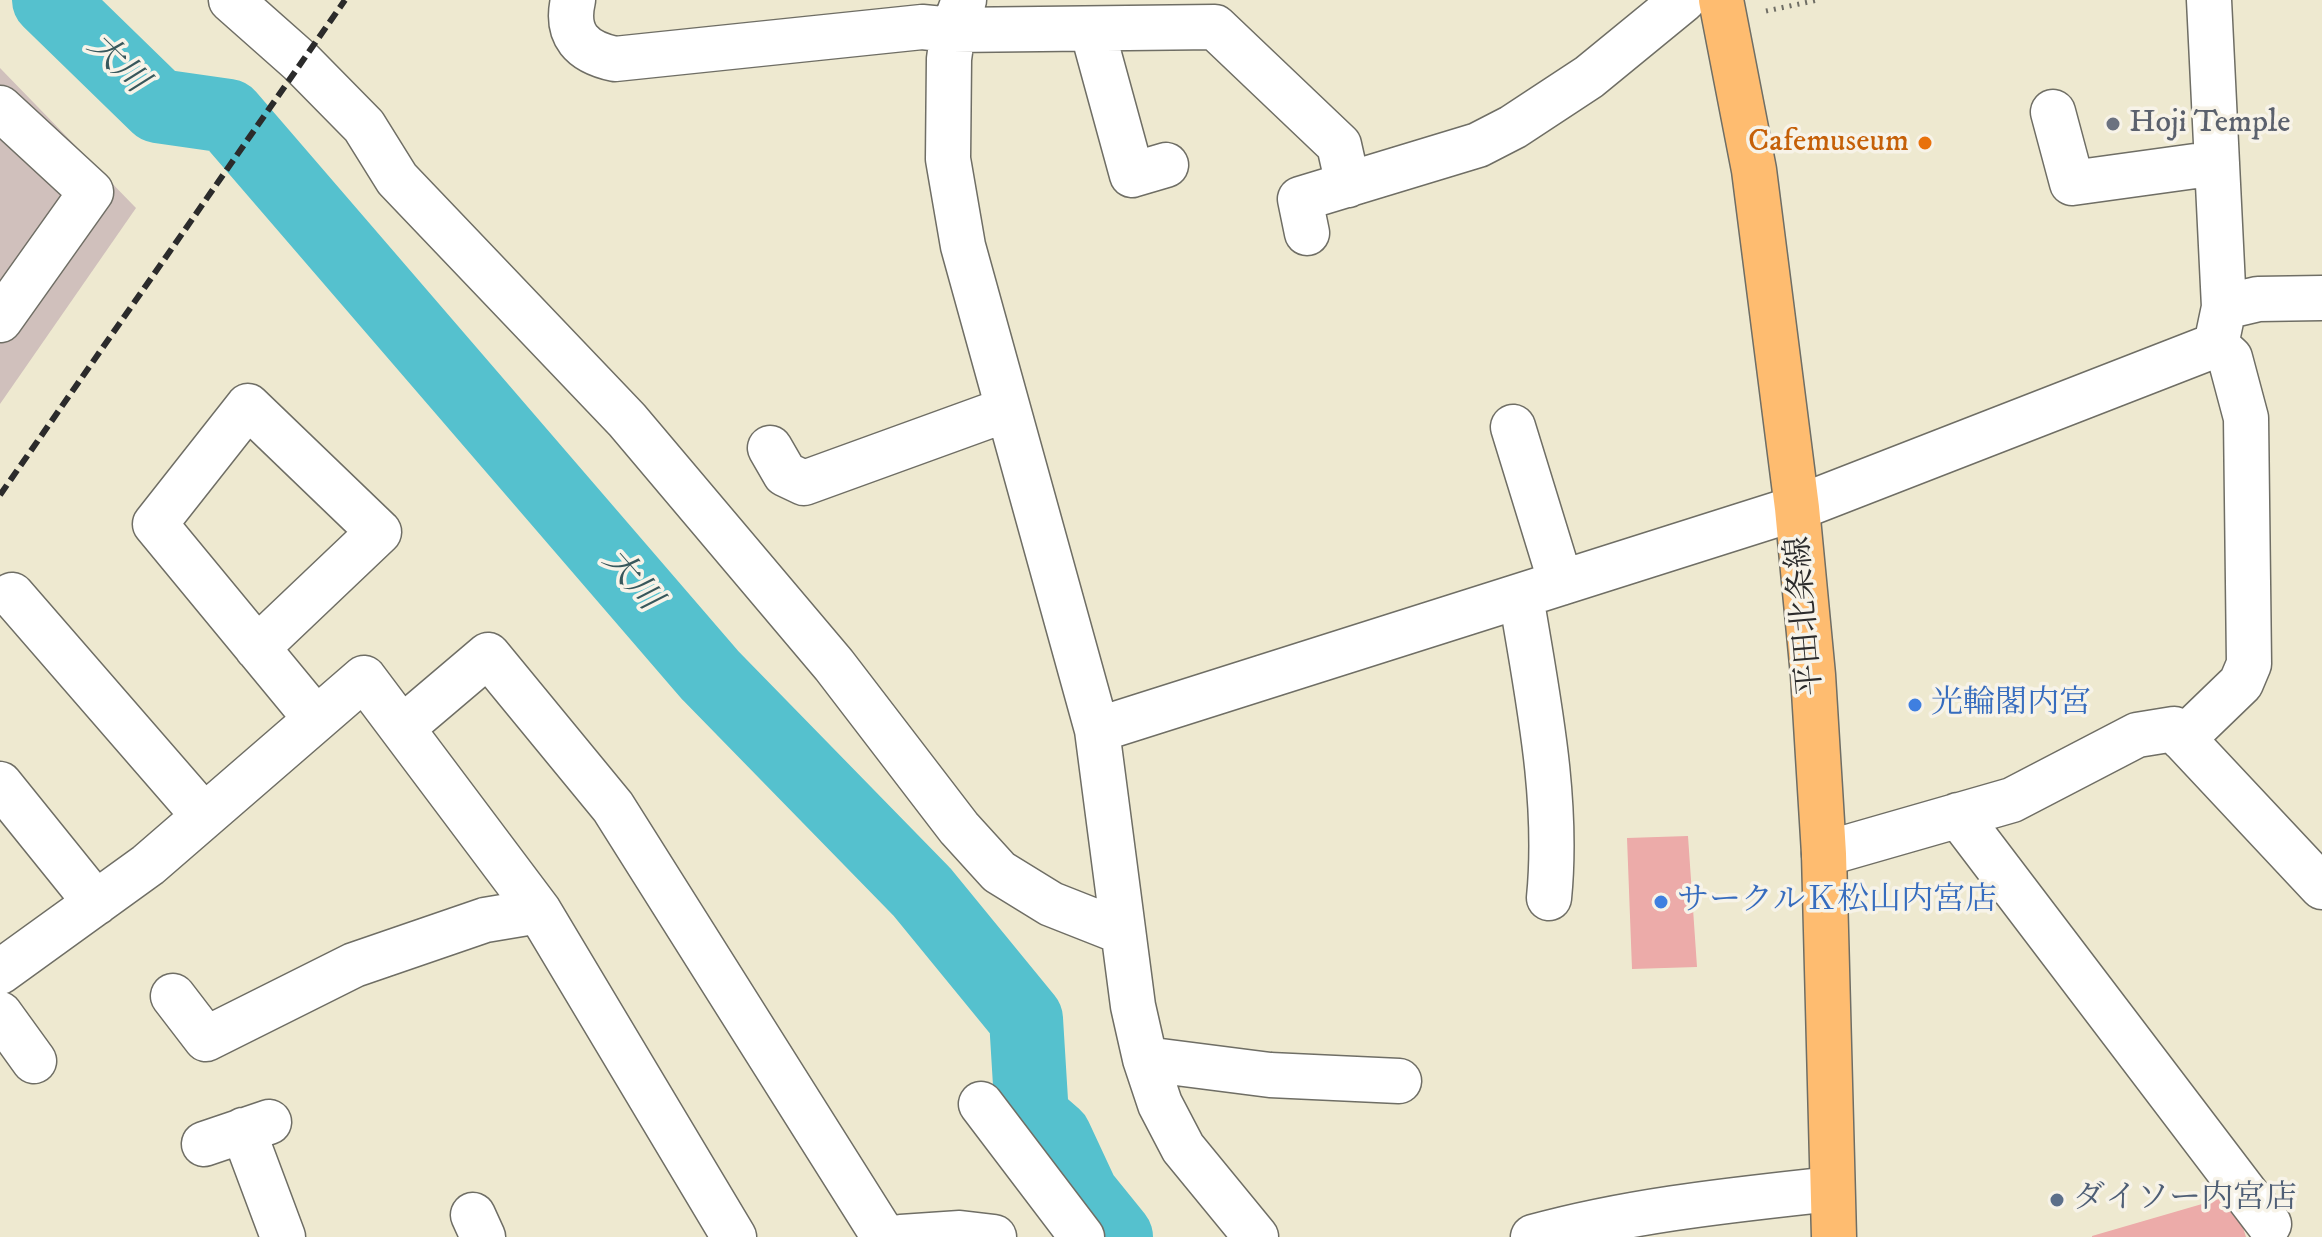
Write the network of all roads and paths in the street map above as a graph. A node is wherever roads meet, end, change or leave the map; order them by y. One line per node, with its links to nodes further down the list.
1 (231, 0): 37 (street)
2 (573, 0): 7 (street)
3 (1683, 0): 13 (street)
4 (1818, 0): 6 (path)
5 (2209, 0): 11 (street)
6 (1723, 10): 21 (main road, 平田北条線)
7 (958, 15): 8 (street); 18 (street)
8 (1092, 29): 12 (street); 13 (street)
9 (0, 108): 16 (street)
10 (2053, 112): 11 (street)
11 (2217, 163): 17 (street)
12 (1166, 165)
13 (1348, 185): 14 (street)
14 (1307, 233)
15 (2322, 298): 17 (street)
16 (0, 320)
17 (2220, 326): 21 (street); 28 (street)
18 (1008, 409): 20 (street); 27 (street)
19 (1513, 427): 22 (street)
20 (770, 448)
21 (1797, 508): 22 (street); 32 (main road, 平田北条線)
22 (1541, 590): 27 (street); 34 (street)
23 (12, 595): 31 (street)
24 (257, 648): 24 (street); 25 (street)
25 (316, 719): 26 (street); 31 (street)
26 (402, 728): 36 (street); 50 (street)
27 (1097, 730): 37 (street)
28 (2183, 739): 30 (street); 33 (street)
29 (0, 784): 35 (street)
30 (1958, 815): 32 (street); 47 (street)
31 (204, 816): 35 (street)
32 (1824, 854): 46 (main road, 平田北条線)
33 (2322, 887)
34 (1549, 898)
35 (96, 903): 38 (street)
36 (539, 911): 39 (street); 49 (street)
37 (1122, 932): 41 (street)
38 (0, 972)
39 (173, 996)
40 (0, 1014): 42 (street)
41 (1145, 1059): 43 (street); 54 (street)
42 (34, 1061)
43 (1399, 1081)
44 (981, 1104): 53 (street)
45 (240, 1132): 48 (street)
46 (1831, 1189): 55 (street); 56 (main road, 平田北条線)
47 (2269, 1224)
48 (283, 1237)
49 (734, 1237)
50 (884, 1237)
51 (901, 1237): 52 (street)
52 (994, 1237)
53 (1082, 1237)
54 (1256, 1237)
55 (1533, 1237)
56 (1834, 1237)

